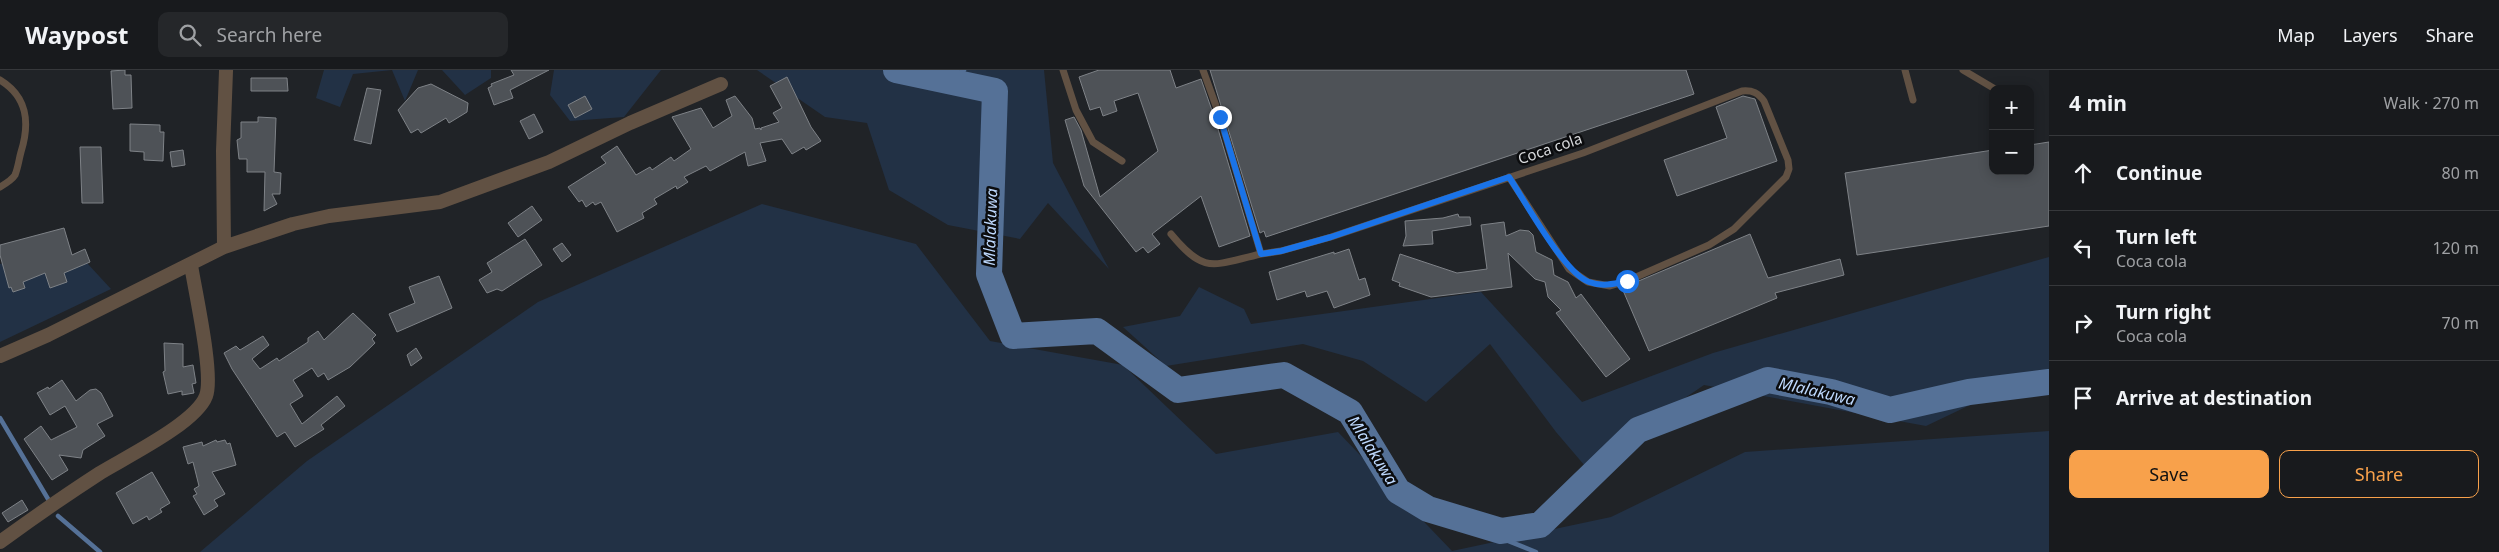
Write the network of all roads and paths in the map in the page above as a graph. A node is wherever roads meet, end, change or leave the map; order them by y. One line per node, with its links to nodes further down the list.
1 (1063, 70): 10 (lane)
2 (1203, 70): 15 (lane)
3 (1905, 70): 9 (lane)
4 (1963, 70): 8 (lane)
5 (226, 72): 14 (street)
6 (0, 80): 12 (lane)
7 (721, 84): 14 (street)
8 (1989, 85)
9 (1913, 100)
10 (1122, 161)
11 (1509, 177): 11 (lane, Coca cola); 15 (lane, Coca cola)
12 (0, 187)
13 (1171, 234): 15 (lane, Coca cola)
14 (224, 247): 16 (street)
15 (1261, 254)
16 (191, 265): 17 (street); 18 (street)
17 (0, 356)
18 (0, 542)

